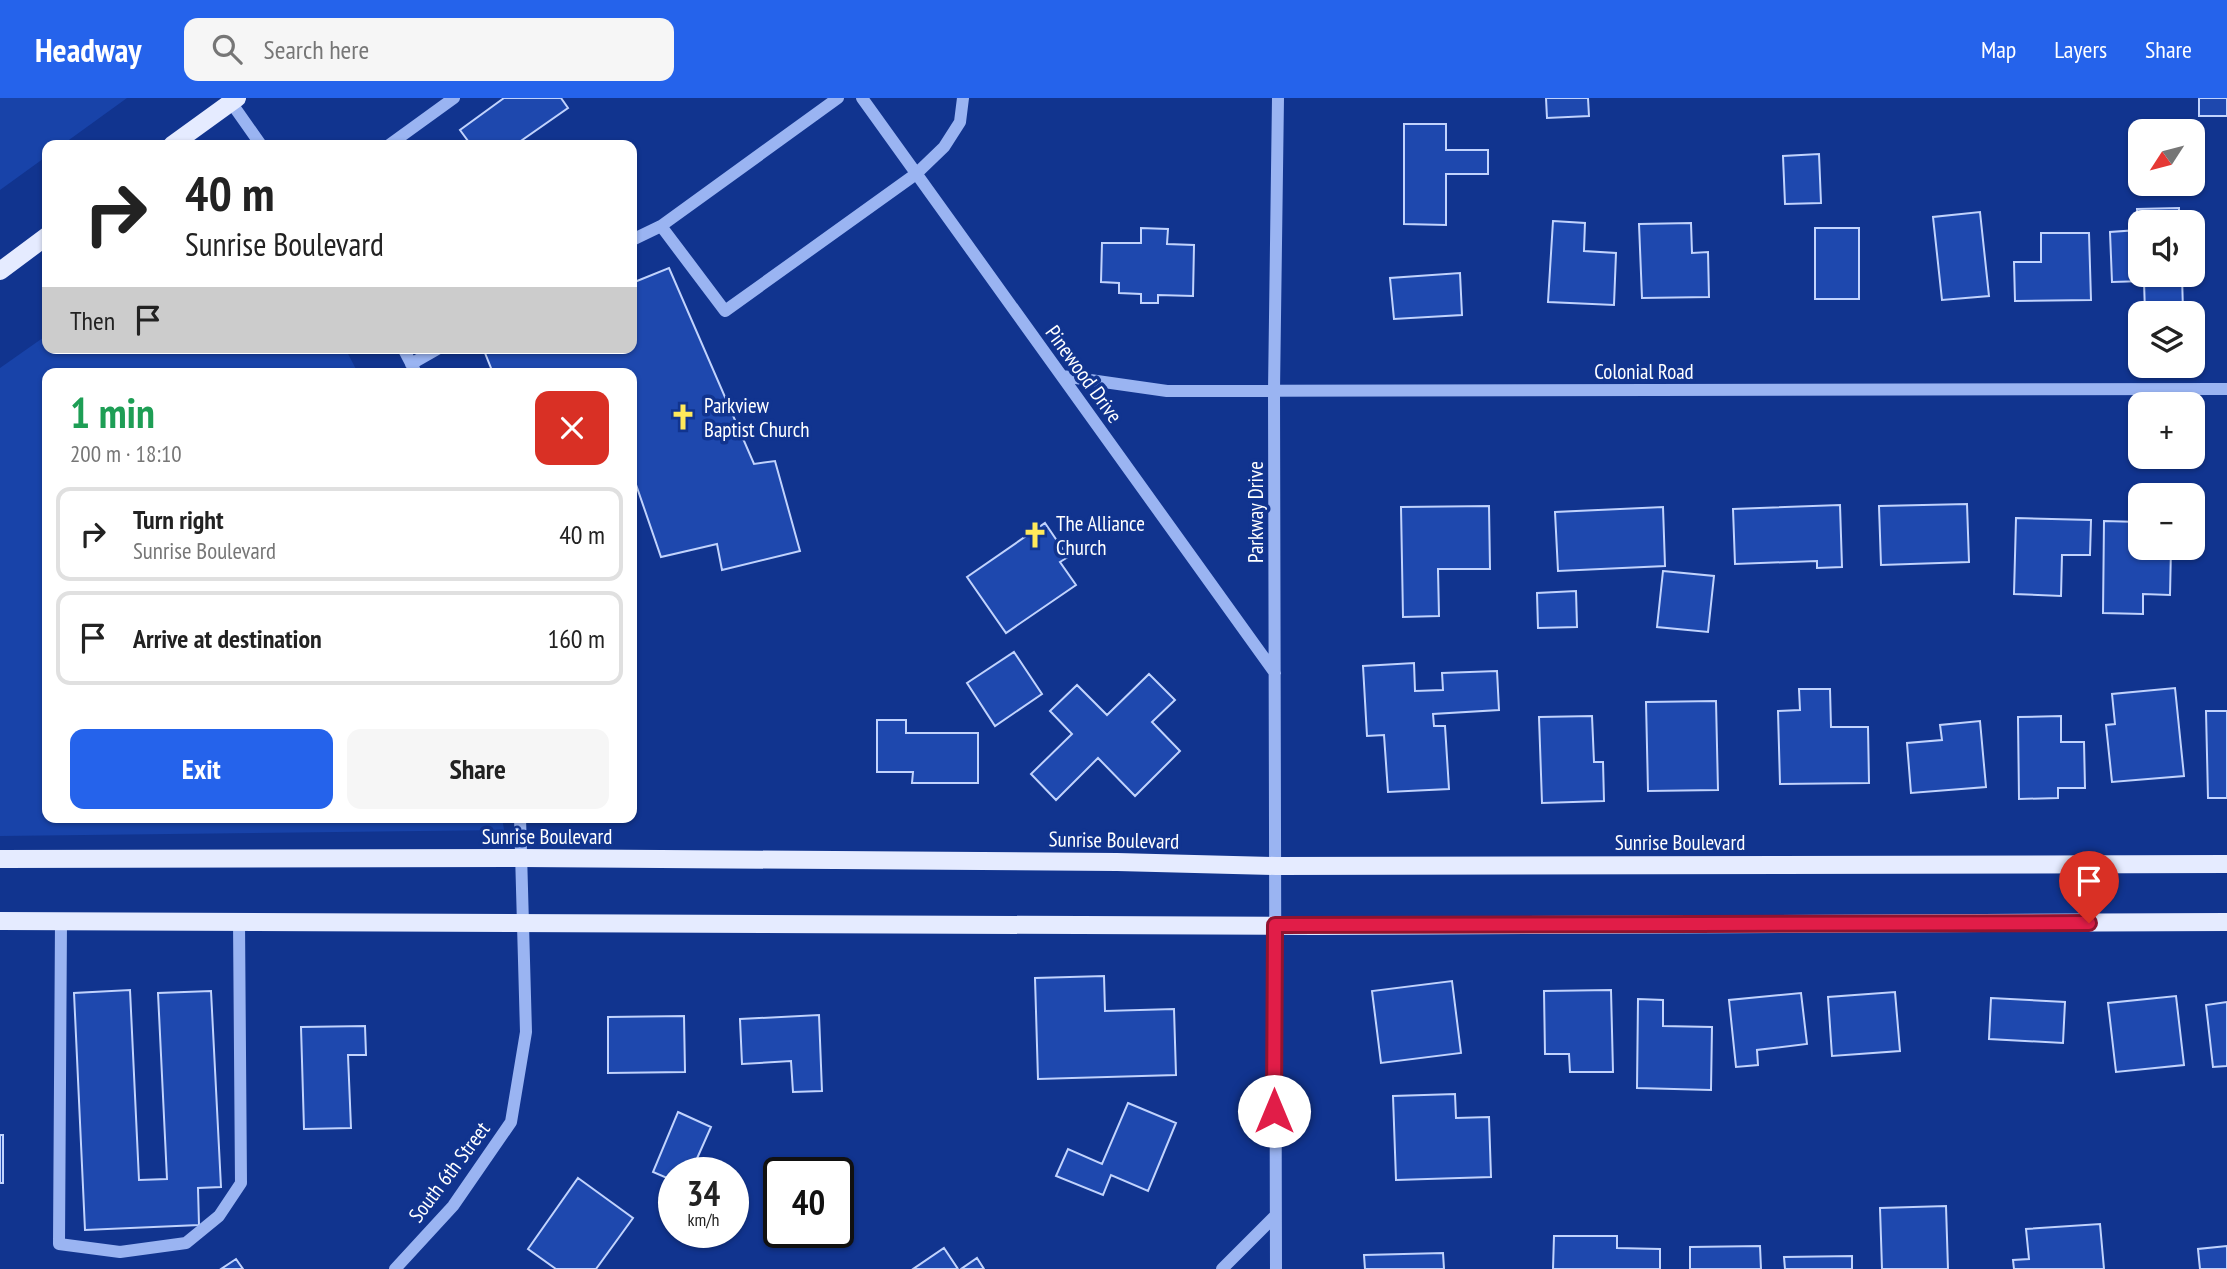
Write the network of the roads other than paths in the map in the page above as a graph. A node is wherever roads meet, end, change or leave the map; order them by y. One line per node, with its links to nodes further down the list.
1 (454, 98): 9 (street)
2 (838, 98): 11 (street)
3 (862, 98): 10 (street, Pinewood Drive)
4 (963, 98): 10 (street)
5 (1278, 98): 19 (street, Parkway Drive)
6 (232, 99): 7 (main road); 8 (street)
7 (179, 140)
8 (258, 140)
9 (396, 140)
10 (916, 174): 11 (street); 17 (street, Pinewood Drive)
11 (661, 226): 12 (street)
12 (637, 238)
13 (42, 240): 14 (main road)
14 (0, 271)
15 (431, 354): 16 (street)
16 (413, 368)
17 (1062, 376): 19 (street, Colonial Road); 20 (street, Pinewood Drive)
18 (2227, 389): 19 (street, Colonial Road)
19 (1274, 390): 20 (street, Parkway Drive)
20 (1275, 673): 25 (street, Parkway Drive)
21 (520, 823): 22 (street, South 6th Street)
22 (522, 858): 23 (main road, Sunrise Boulevard); 25 (main road, Sunrise Boulevard); 29 (street, South 6th Street)
23 (0, 859)
24 (2227, 864): 25 (main road, Sunrise Boulevard)
25 (1276, 866): 31 (street, Parkway Drive)
26 (0, 921): 27 (main road)
27 (61, 921): 28 (main road); 28 (street)
28 (239, 921): 29 (main road)
29 (522, 921): 31 (main road); 33 (street, South 6th Street)
30 (2227, 922): 31 (main road)
31 (1275, 925): 32 (street, Parkway Drive)
32 (1274, 1217): 34 (street); 35 (street, Parkway Drive)
33 (395, 1269)
34 (1222, 1269)
35 (1276, 1269)

